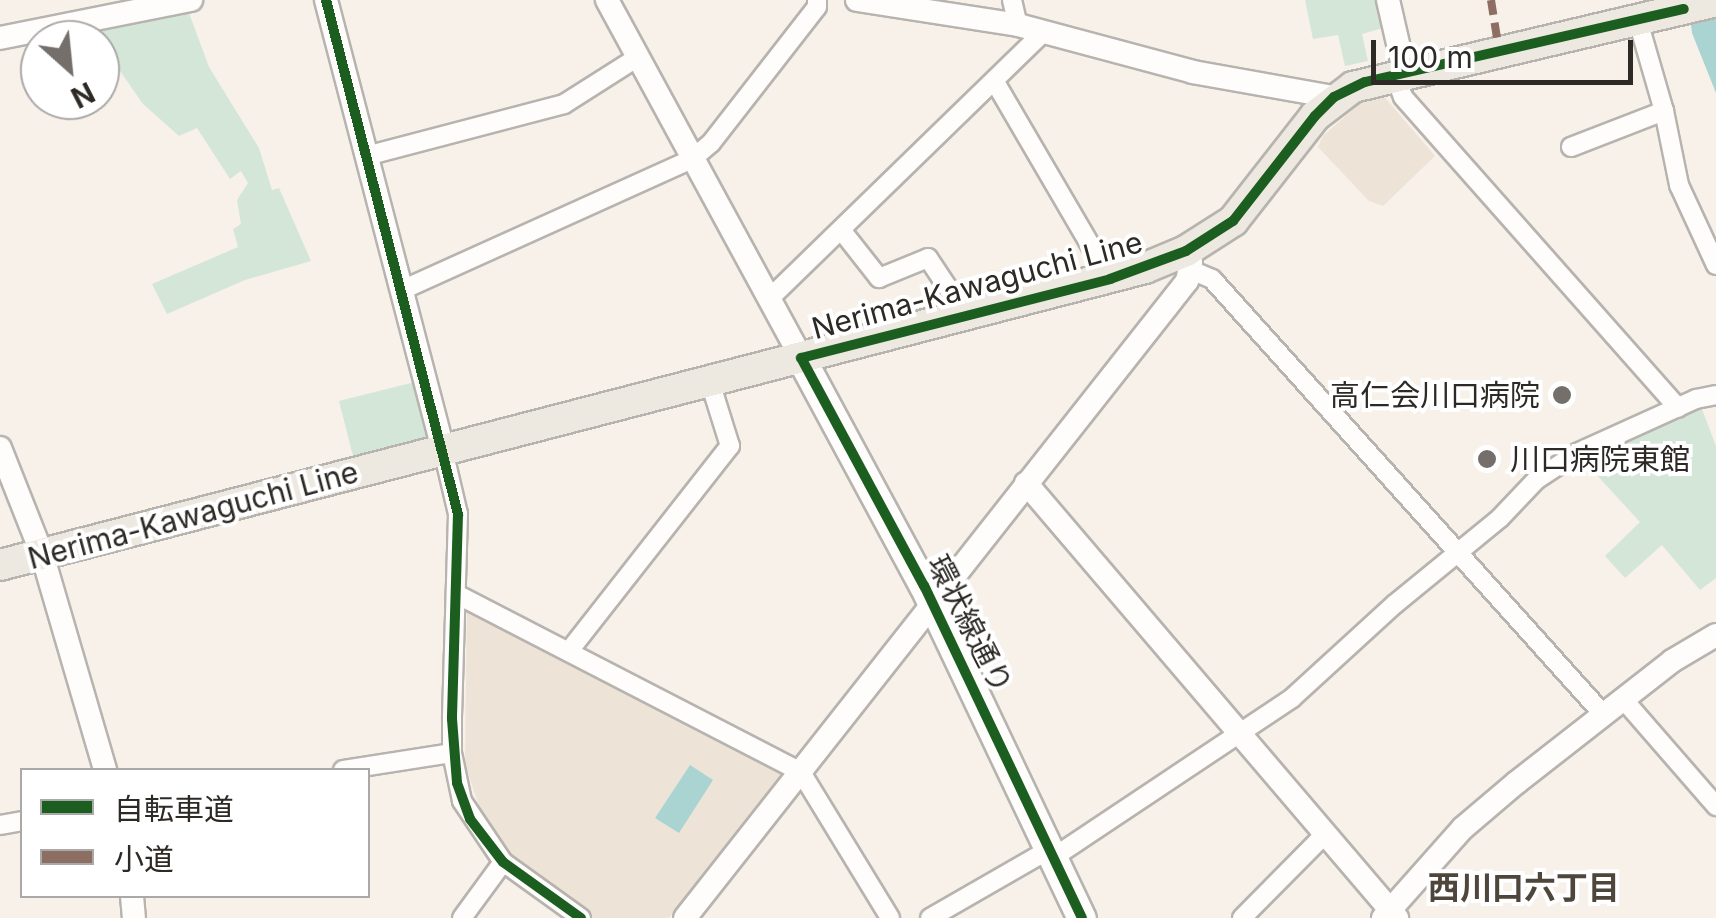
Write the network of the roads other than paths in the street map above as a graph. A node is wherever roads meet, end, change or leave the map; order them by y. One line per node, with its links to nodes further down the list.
1 (186, 0): 12 (street)
2 (326, 0): 19 (street)
3 (607, 0): 13 (street, 環状線通り)
4 (817, 0): 20 (street)
5 (857, 0): 10 (street)
6 (1012, 0): 10 (street)
7 (1388, 0): 14 (street)
8 (1716, 1): 9 (main road, Nerima-Kawaguchi Line)
9 (1638, 21): 14 (main road, Nerima-Kawaguchi Line); 17 (street)
10 (1018, 25): 11 (street)
11 (1044, 32): 15 (street); 16 (street)
12 (0, 38)
13 (638, 57): 19 (street); 20 (street, 環状線通り)
14 (1400, 75): 16 (main road, Nerima-Kawaguchi Line); 31 (street)
15 (995, 82): 21 (street); 24 (street)
16 (1334, 98): 22 (main road, Nerima-Kawaguchi Line)
17 (1664, 112): 18 (street); 23 (street)
18 (1571, 146)
19 (366, 156): 25 (street)
20 (692, 158): 25 (street); 26 (street, 環状線通り)
21 (842, 230): 26 (street); 27 (street)
22 (1188, 260): 24 (main road, Nerima-Kawaguchi Line); 34 (street); 36 (street)
23 (1716, 264)
24 (1110, 279): 27 (main road, Nerima-Kawaguchi Line)
25 (402, 290): 33 (street)
26 (769, 299): 28 (street, 環状線通り)
27 (966, 316): 28 (main road, Nerima-Kawaguchi Line)
28 (801, 358): 29 (main road, Nerima-Kawaguchi Line); 39 (main road, 環状線通り)
29 (710, 382): 33 (main road, Nerima-Kawaguchi Line); 41 (street)
30 (1716, 396): 31 (street)
31 (1678, 408): 36 (street)
32 (0, 448): 35 (street)
33 (443, 450): 35 (main road, Nerima-Kawaguchi Line); 38 (street)
34 (1026, 483): 39 (street); 44 (street)
35 (42, 554): 37 (main road, Nerima-Kawaguchi Line); 46 (street)
36 (1458, 554): 43 (street); 44 (street)
37 (0, 565)
38 (456, 594): 41 (street); 45 (street)
39 (932, 604): 48 (street); 51 (main road, 環状線通り)
40 (1716, 635): 42 (street)
41 (569, 652): 48 (street)
42 (1623, 699): 43 (street); 49 (street)
43 (1603, 714): 53 (street)
44 (1238, 733): 50 (street); 51 (street)
45 (452, 753): 47 (street); 52 (street)
46 (103, 768)
47 (356, 768)
48 (801, 772): 56 (street); 57 (street)
49 (1716, 806)
50 (1325, 834): 53 (street); 60 (street)
51 (1052, 853): 58 (street); 59 (main road, 環状線通り)
52 (503, 862): 54 (street); 55 (street)
53 (1390, 915)
54 (462, 918)
55 (581, 918)
56 (685, 918)
57 (890, 918)
58 (930, 918)
59 (1082, 918)
60 (1242, 918)

